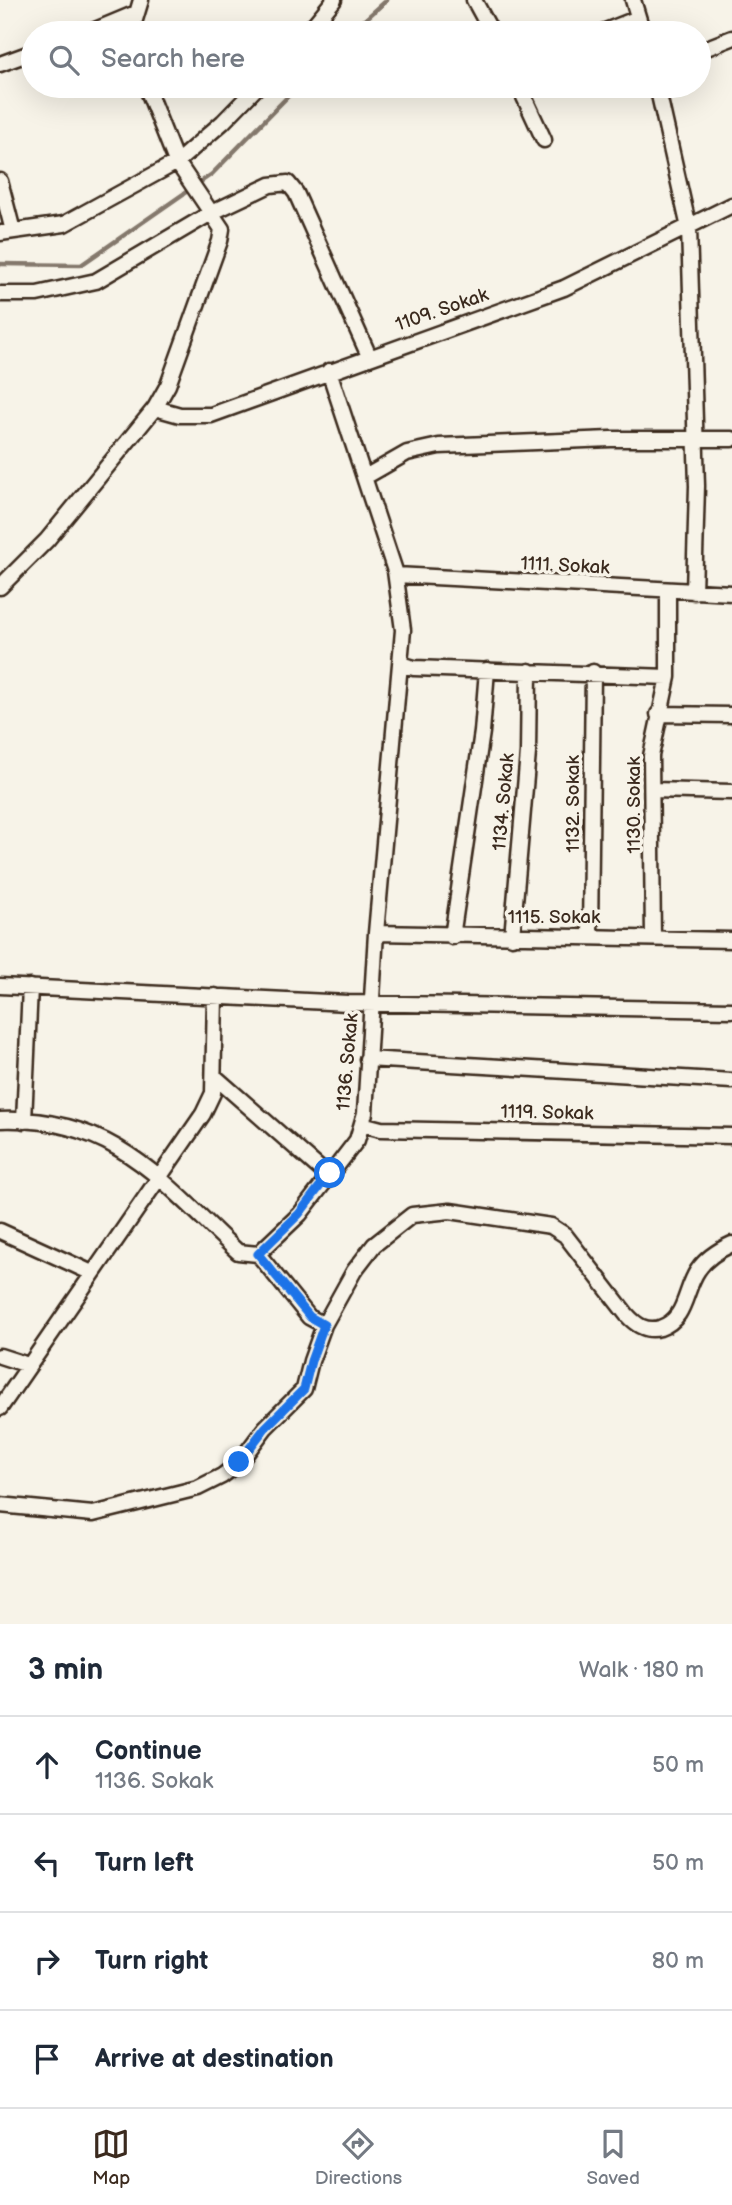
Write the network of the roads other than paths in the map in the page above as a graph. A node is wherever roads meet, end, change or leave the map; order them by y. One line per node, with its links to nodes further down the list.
1 (334, 0): 7 (street)
2 (474, 0): 8 (street)
3 (633, 0): 5 (street)
4 (139, 7): 6 (street)
5 (638, 18): 9 (street); 10 (street)
6 (112, 21)
7 (317, 21)
8 (485, 21)
9 (630, 21)
10 (639, 21)
11 (732, 38): 12 (street)
12 (711, 46)
13 (21, 56): 14 (street)
14 (0, 64)
15 (151, 98): 20 (street)
16 (246, 98): 20 (street)
17 (525, 98): 19 (street)
18 (660, 98): 24 (street)
19 (544, 140)
20 (179, 165): 23 (street); 25 (street)
21 (0, 181): 25 (street)
22 (732, 205): 24 (street, 1109. Sokak)
23 (209, 210): 26 (street); 27 (street); 29 (street)
24 (689, 228): 27 (street, 1109. Sokak); 30 (street)
25 (6, 232)
26 (0, 293)
27 (369, 356): 28 (street, 1109. Sokak)
28 (328, 371): 29 (street, 1109. Sokak); 32 (street, 1136. Sokak)
29 (155, 408): 34 (street)
30 (695, 439): 31 (street); 32 (street); 36 (street)
31 (732, 439)
32 (365, 477): 33 (street, 1136. Sokak)
33 (396, 575): 35 (street, 1111. Sokak); 38 (street, 1136. Sokak)
34 (0, 587)
35 (668, 590): 36 (street, 1111. Sokak); 42 (street, 1130. Sokak)
36 (695, 593): 37 (street, 1111. Sokak)
37 (732, 593)
38 (400, 664): 39 (street); 47 (street, 1136. Sokak)
39 (487, 670): 40 (street); 49 (street)
40 (529, 671): 41 (street); 50 (street, 1134. Sokak)
41 (593, 672): 42 (street); 48 (street, 1132. Sokak)
42 (668, 677): 43 (street, 1130. Sokak)
43 (658, 714): 44 (street); 45 (street, 1130. Sokak)
44 (732, 715)
45 (652, 790): 46 (street); 51 (street, 1130. Sokak)
46 (732, 792)
47 (376, 933): 49 (street, 1115. Sokak); 56 (street, 1136. Sokak)
48 (590, 936): 50 (street, 1115. Sokak); 51 (street, 1115. Sokak)
49 (452, 937): 50 (street, 1115. Sokak)
50 (512, 937)
51 (653, 938): 52 (street, 1115. Sokak)
52 (732, 940)
53 (0, 986): 54 (street)
54 (30, 987): 55 (street); 62 (street)
55 (215, 996): 56 (street); 59 (street)
56 (373, 1003): 57 (street); 58 (street, 1136. Sokak)
57 (732, 1010)
58 (367, 1059): 60 (street); 63 (street, 1136. Sokak)
59 (214, 1076): 65 (street); 66 (street)
60 (732, 1081)
61 (0, 1120): 62 (street)
62 (24, 1121): 65 (street)
63 (362, 1124): 64 (street, 1119. Sokak); 66 (street, 1136. Sokak)
64 (732, 1136)
65 (159, 1176): 69 (street); 70 (street)
66 (328, 1176): 69 (street, 1136. Sokak)
67 (0, 1231): 70 (street)
68 (732, 1244): 71 (street)
69 (258, 1254): 71 (street)
70 (92, 1273): 73 (street)
71 (324, 1325): 75 (street)
72 (0, 1356): 73 (street)
73 (28, 1365): 74 (street)
74 (0, 1408)
75 (0, 1505)

